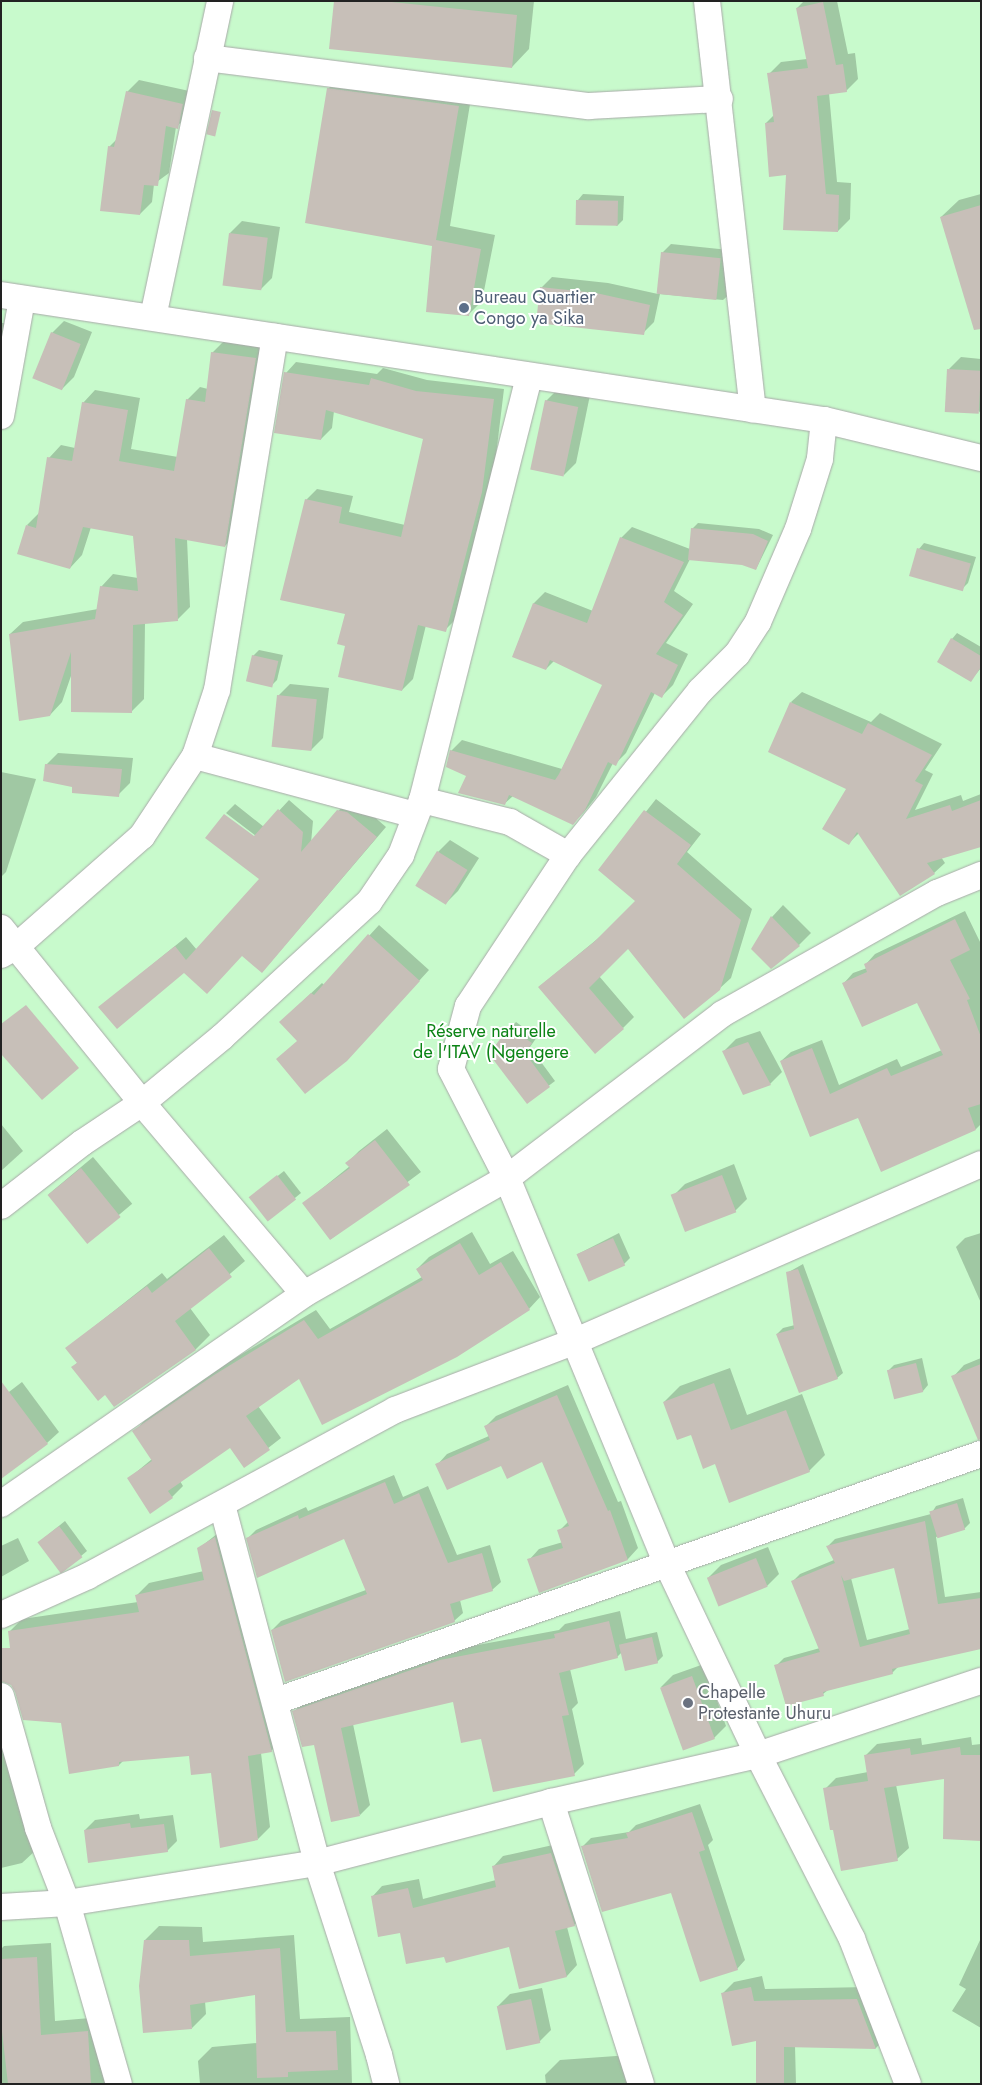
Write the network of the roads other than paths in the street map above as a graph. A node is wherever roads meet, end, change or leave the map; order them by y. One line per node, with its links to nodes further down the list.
1 (220, 1): 3 (street)
2 (707, 1): 4 (street)
3 (207, 58): 4 (street); 6 (street)
4 (720, 99): 9 (street)
5 (12, 297): 6 (street); 10 (street)
6 (153, 317): 7 (street)
7 (275, 337): 8 (street); 13 (street)
8 (529, 376): 9 (street); 14 (street)
9 (752, 409): 11 (street)
10 (1, 416)
11 (824, 420): 12 (street); 15 (street)
12 (981, 458)
13 (195, 756): 14 (street); 17 (street)
14 (418, 808): 15 (street); 18 (street)
15 (568, 855): 20 (street)
16 (981, 875): 20 (street)
17 (7, 943): 18 (street)
18 (142, 1103): 21 (street); 22 (street)
19 (981, 1164): 23 (street)
20 (507, 1178): 22 (street); 23 (street)
21 (1, 1206)
22 (304, 1294): 25 (street)
23 (576, 1341): 26 (street); 27 (street)
24 (981, 1454): 27 (street)
25 (1, 1504)
26 (222, 1505): 28 (street); 31 (street)
27 (668, 1566): 31 (street); 32 (street)
28 (1, 1615)
29 (981, 1681): 32 (street)
30 (1, 1696): 35 (street)
31 (276, 1701): 34 (street)
32 (758, 1755): 33 (street); 40 (street)
33 (551, 1802): 34 (street); 39 (street)
34 (317, 1863): 35 (street); 38 (street)
35 (67, 1903): 36 (street); 37 (street)
36 (1, 1908)
37 (119, 2084)
38 (386, 2084)
39 (641, 2084)
40 (908, 2084)

